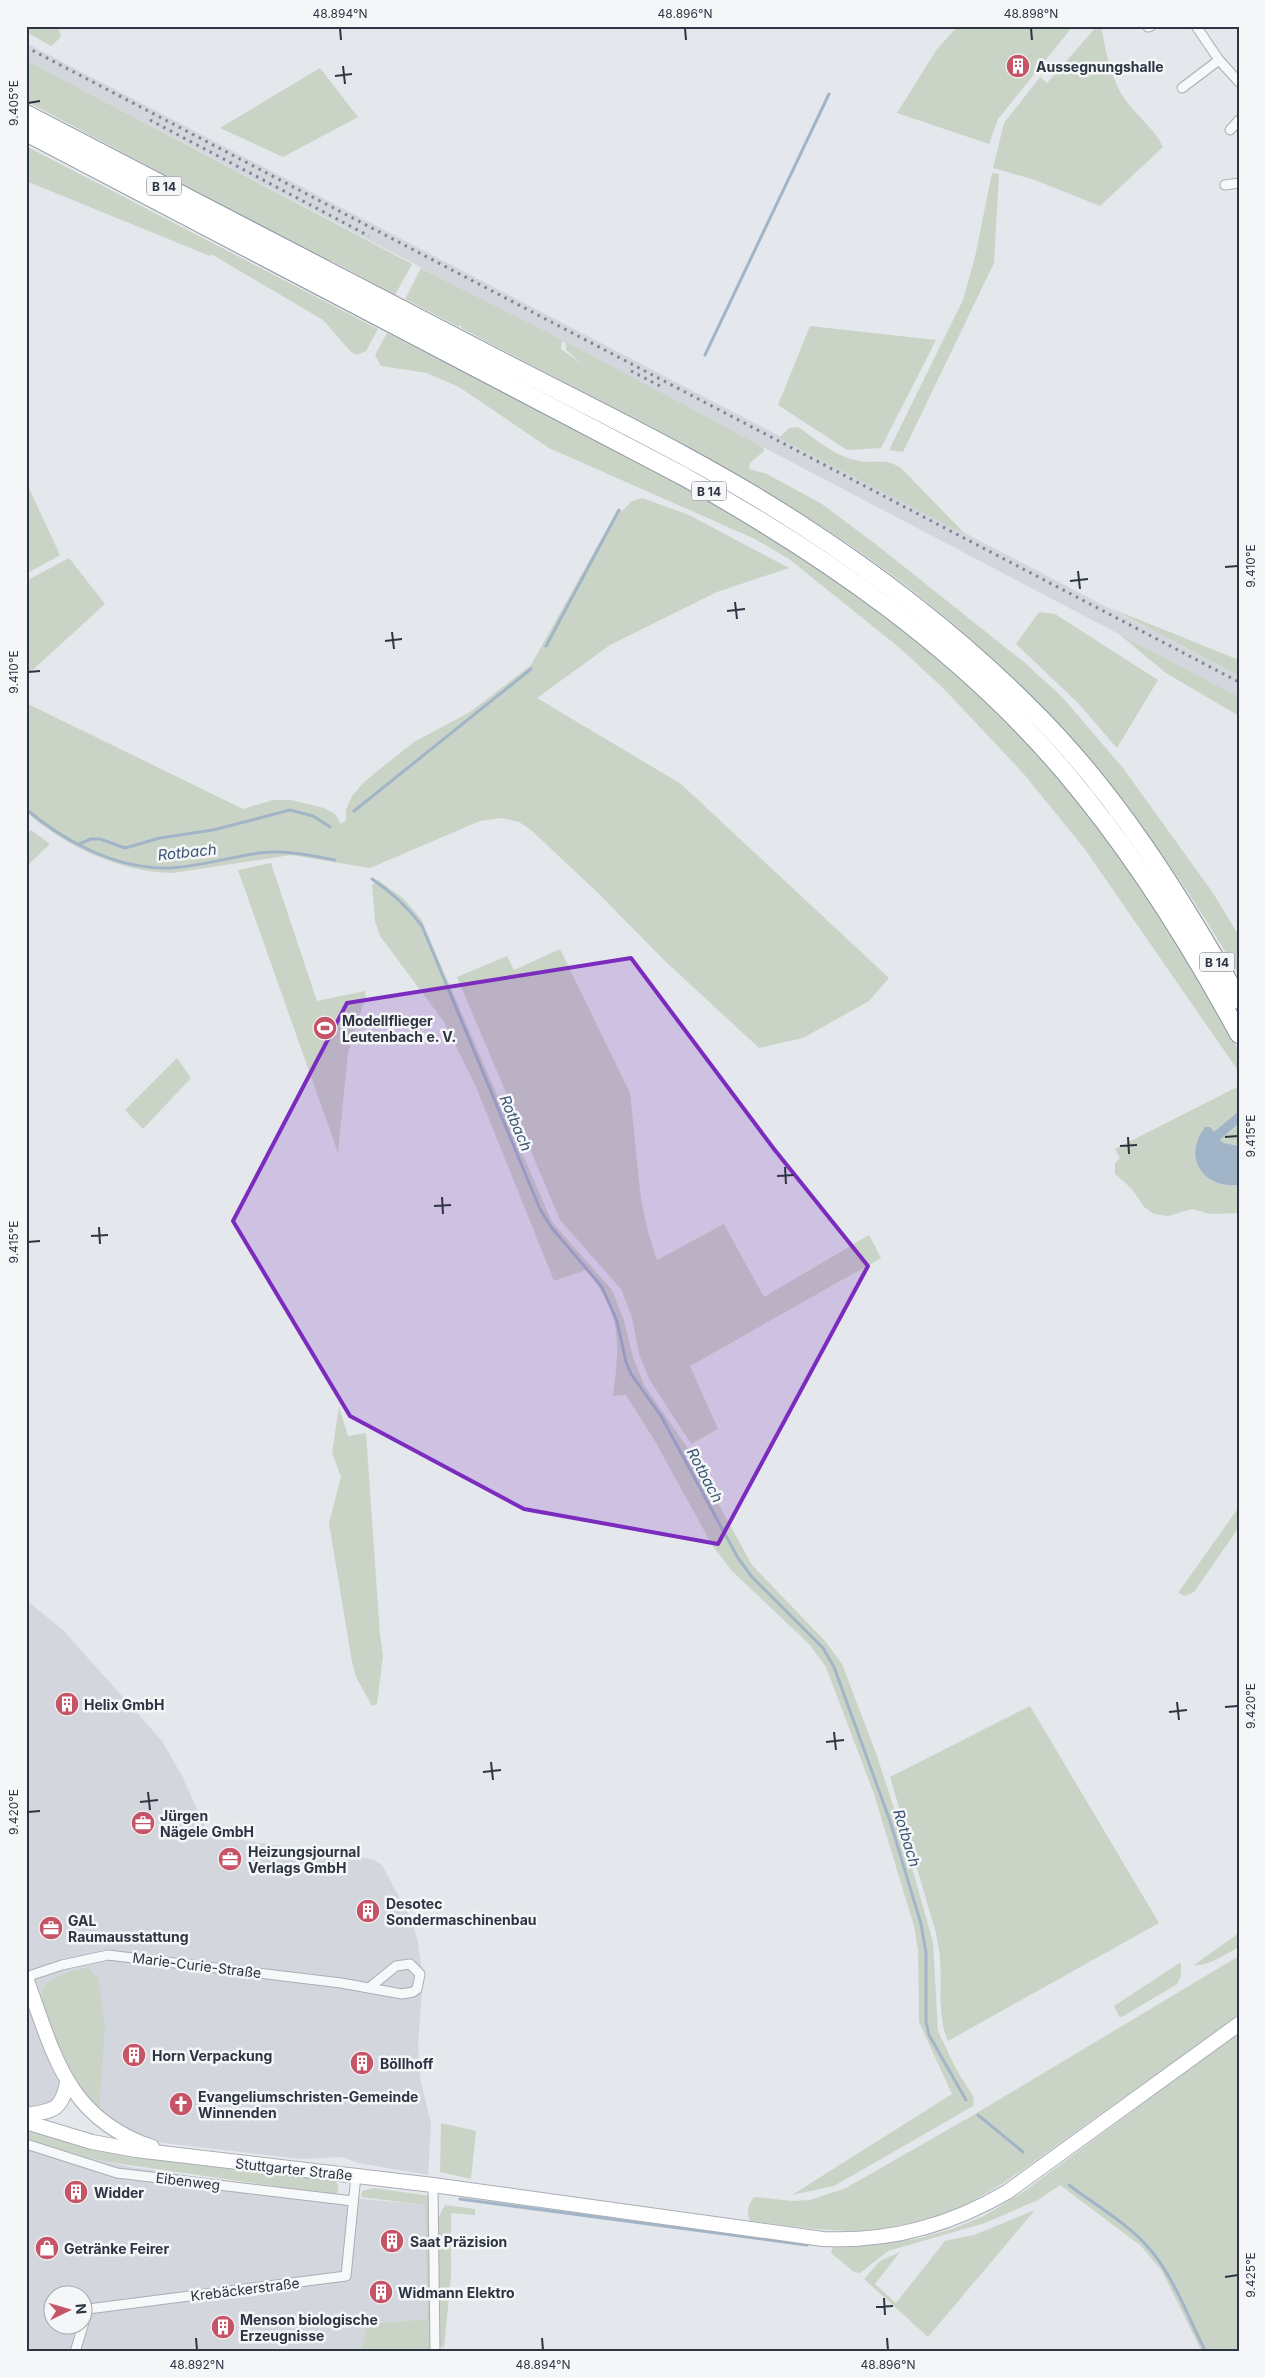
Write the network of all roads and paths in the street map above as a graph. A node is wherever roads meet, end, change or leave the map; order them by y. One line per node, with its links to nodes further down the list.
1 (1196, 26): 2 (street)
2 (1219, 60): 3 (street); 4 (street)
3 (1239, 82)
4 (1182, 88)
5 (26, 114): 11 (highway, B 14)
6 (1239, 120): 7 (street)
7 (1230, 130)
8 (26, 132): 12 (highway, B 14)
9 (1239, 183): 10 (street)
10 (1225, 185)
11 (1239, 1000)
12 (1239, 1034)
13 (26, 1978): 14 (street, Marie-Curie-Straße); 16 (main road)
14 (369, 1988): 14 (street, Marie-Curie-Straße)
15 (1239, 2024): 22 (main road, Stuttgarter Straße)
16 (67, 2082): 17 (main road); 20 (main road)
17 (26, 2115)
18 (26, 2122): 20 (main road, Stuttgarter Straße)
19 (26, 2144): 23 (street, Eibenweg)
20 (176, 2155): 21 (main road, Stuttgarter Straße)
21 (356, 2175): 22 (main road, Stuttgarter Straße); 23 (street, Krebäckerstraße)
22 (433, 2185): 25 (street)
23 (353, 2201): 24 (street, Krebäckerstraße)
24 (75, 2352)
25 (435, 2352)

